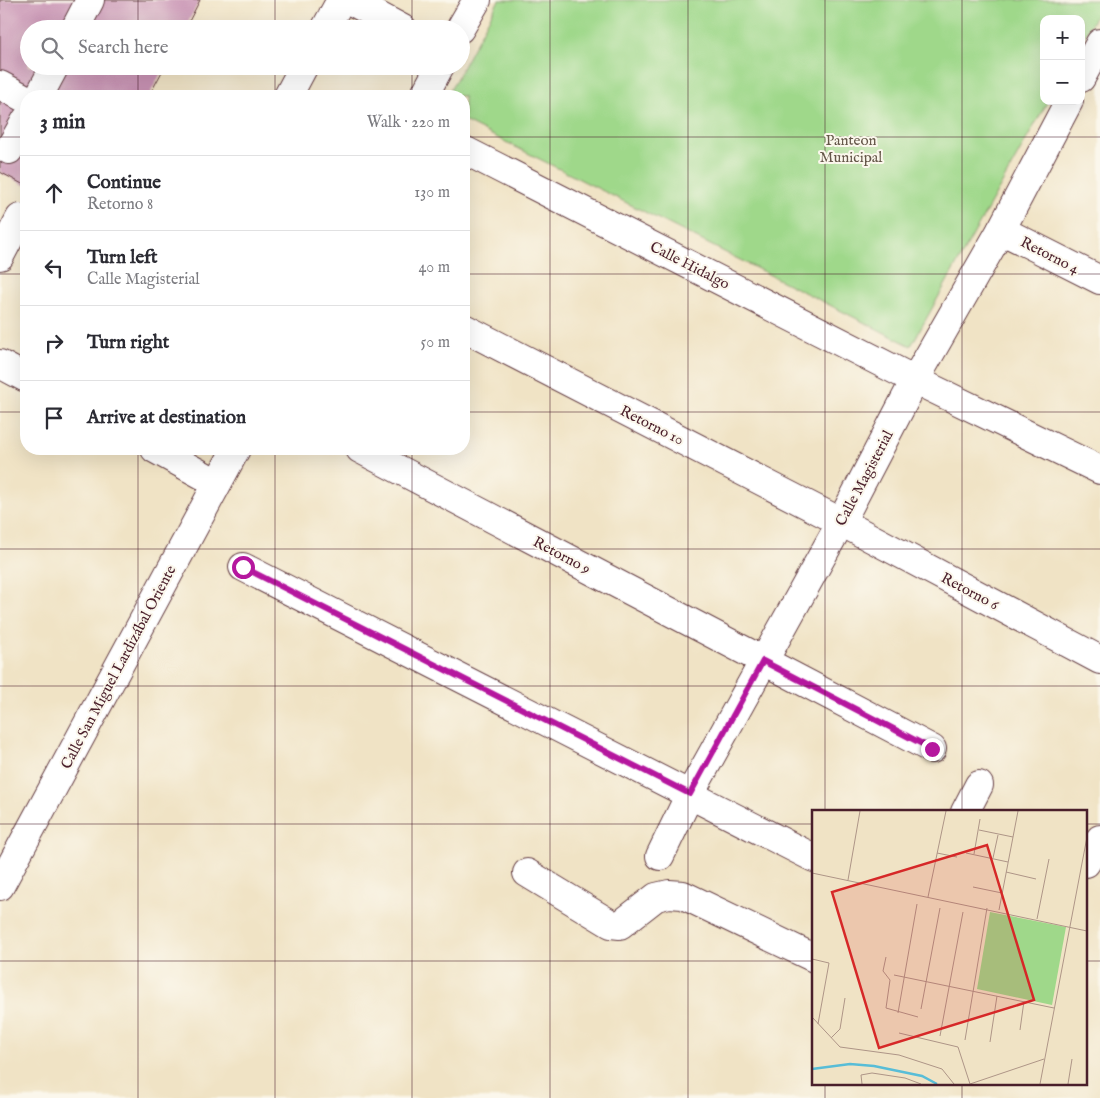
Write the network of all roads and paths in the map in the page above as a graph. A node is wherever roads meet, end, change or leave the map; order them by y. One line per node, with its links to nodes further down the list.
1 (90, 0): 5 (street)
2 (342, 0): 6 (street)
3 (349, 0): 7 (street)
4 (477, 0): 8 (street)
5 (80, 20)
6 (330, 20)
7 (386, 20)
8 (465, 20)
9 (1100, 43): 13 (street)
10 (50, 75): 15 (street)
11 (299, 75): 16 (street)
12 (435, 75): 17 (street)
13 (1089, 75)
14 (0, 85): 18 (street)
15 (42, 90)
16 (291, 90)
17 (427, 90)
18 (20, 96)
19 (1067, 105): 24 (street, Calle Magisterial)
20 (20, 131): 21 (street)
21 (9, 150)
22 (470, 153): 30 (street, Calle Hidalgo)
23 (20, 218): 25 (street)
24 (1001, 230): 26 (street, Retorno 4); 30 (street, Calle Magisterial)
25 (0, 256)
26 (1100, 280)
27 (470, 331): 36 (street, Retorno 10)
28 (0, 364): 29 (street)
29 (20, 375)
30 (915, 380): 34 (street, Calle Hidalgo); 36 (street, Calle Magisterial)
31 (166, 455): 35 (street)
32 (233, 455): 35 (street, Calle San Miguel Lardizábal Oriente)
33 (371, 455): 39 (street, Retorno 9)
34 (1100, 470)
35 (218, 483): 49 (street, Calle San Miguel Lardizábal Oriente)
36 (841, 522): 38 (street, Retorno 6); 39 (street, Calle Magisterial)
37 (243, 567): 42 (street)
38 (1100, 660)
39 (763, 661): 40 (street, Retorno 9); 42 (street, Calle Magisterial)
40 (932, 749)
41 (979, 785): 43 (street)
42 (690, 794): 45 (street, Calle Magisterial); 46 (street)
43 (967, 810)
44 (1100, 839): 47 (street)
45 (660, 856)
46 (812, 857)
47 (1088, 860)
48 (527, 873): 50 (street)
49 (0, 886)
50 (812, 957)

